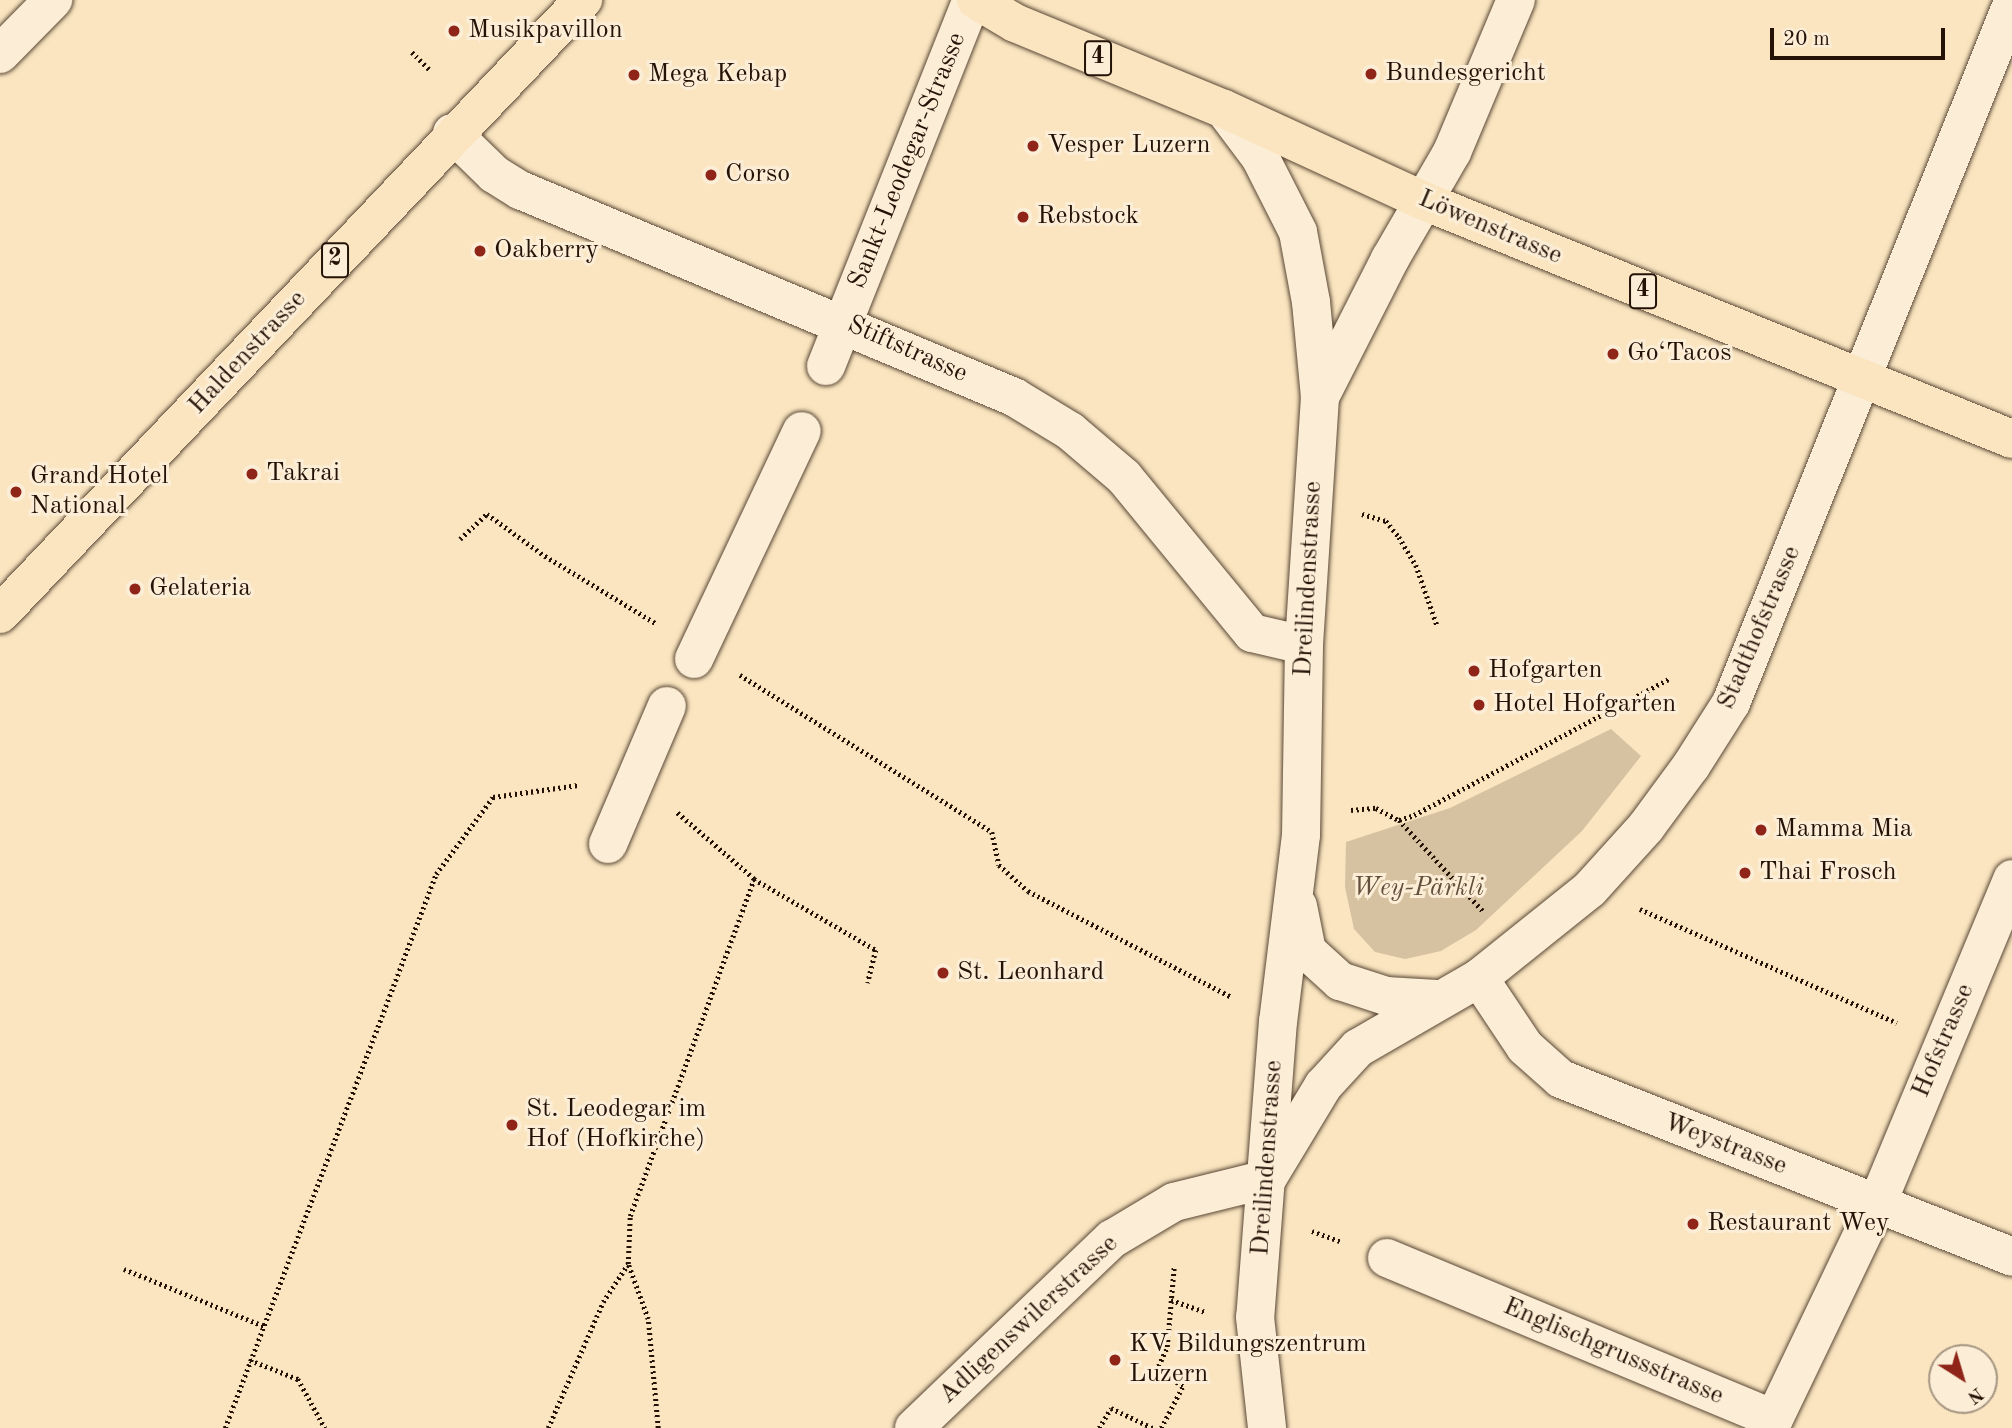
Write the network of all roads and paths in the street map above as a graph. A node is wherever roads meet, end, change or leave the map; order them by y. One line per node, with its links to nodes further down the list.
1 (52, 0): 7 (street)
2 (583, 0): 10 (main road, Haldenstrasse / 2)
3 (974, 0): 9 (main road, Löwenstrasse / 4); 12 (street, Sankt-Leodegar-Strasse)
4 (1516, 0): 11 (street, Dreilindenstrasse)
5 (2012, 4): 14 (street, Stadthofstrasse)
6 (412, 52): 8 (path)
7 (0, 54)
8 (431, 71)
9 (1224, 109): 11 (main road, Löwenstrasse / 4); 15 (street, Dreilindenstrasse)
10 (452, 133): 12 (street, Stiftstrasse); 20 (main road, Haldenstrasse / 2)
11 (1424, 201): 14 (main road, Löwenstrasse / 4); 15 (street, Dreilindenstrasse)
12 (843, 322): 13 (street, Sankt-Leodegar-Strasse); 22 (street, Stiftstrasse)
13 (826, 366)
14 (1862, 380): 17 (main road, Löwenstrasse / 4); 35 (street, Stadthofstrasse)
15 (1320, 397): 22 (street, Dreilindenstrasse)
16 (802, 431): 23 (street)
17 (2012, 439)
18 (1354, 513): 21 (path)
19 (460, 539): 23 (path)
20 (0, 614)
21 (1437, 625)
22 (1304, 645): 32 (street, Dreilindenstrasse)
23 (696, 654): 38 (path)
24 (1668, 679): 28 (path)
25 (667, 706): 26 (street)
26 (636, 778): 29 (street); 30 (path); 49 (path)
27 (1348, 810): 28 (path)
28 (1399, 820): 34 (path)
29 (608, 844)
30 (754, 879): 36 (path); 44 (path)
31 (2012, 879): 39 (street, Hofstrasse)
32 (1294, 887): 37 (street, Dreilindenstrasse); 38 (street, Dreilindenstrasse)
33 (1629, 905): 39 (path)
34 (1493, 922)
35 (1479, 978): 37 (street, Stadthofstrasse); 41 (street, Weystrasse)
36 (868, 983)
37 (1437, 999): 40 (street, Stadthofstrasse)
38 (1278, 1021): 40 (street, Dreilindenstrasse)
39 (1944, 1044): 41 (street, Hofstrasse)
40 (1266, 1197): 43 (path); 55 (street, Adligenswilerstrasse); 59 (street, Dreilindenstrasse)
41 (1877, 1204): 42 (street, Weystrasse); 43 (street, Englischgrussstrasse)
42 (2012, 1256)
43 (1387, 1258)
44 (628, 1264): 53 (path); 54 (path)
45 (1174, 1267): 47 (path)
46 (124, 1269): 49 (path)
47 (1171, 1300): 48 (path); 58 (path)
48 (1210, 1314)
49 (264, 1326): 50 (path)
50 (250, 1360): 51 (path); 52 (path)
51 (225, 1428)
52 (325, 1428)
53 (548, 1428)
54 (658, 1428)
55 (914, 1428)
56 (1099, 1428): 57 (path)
57 (1153, 1428)
58 (1161, 1428)
59 (1267, 1428)

